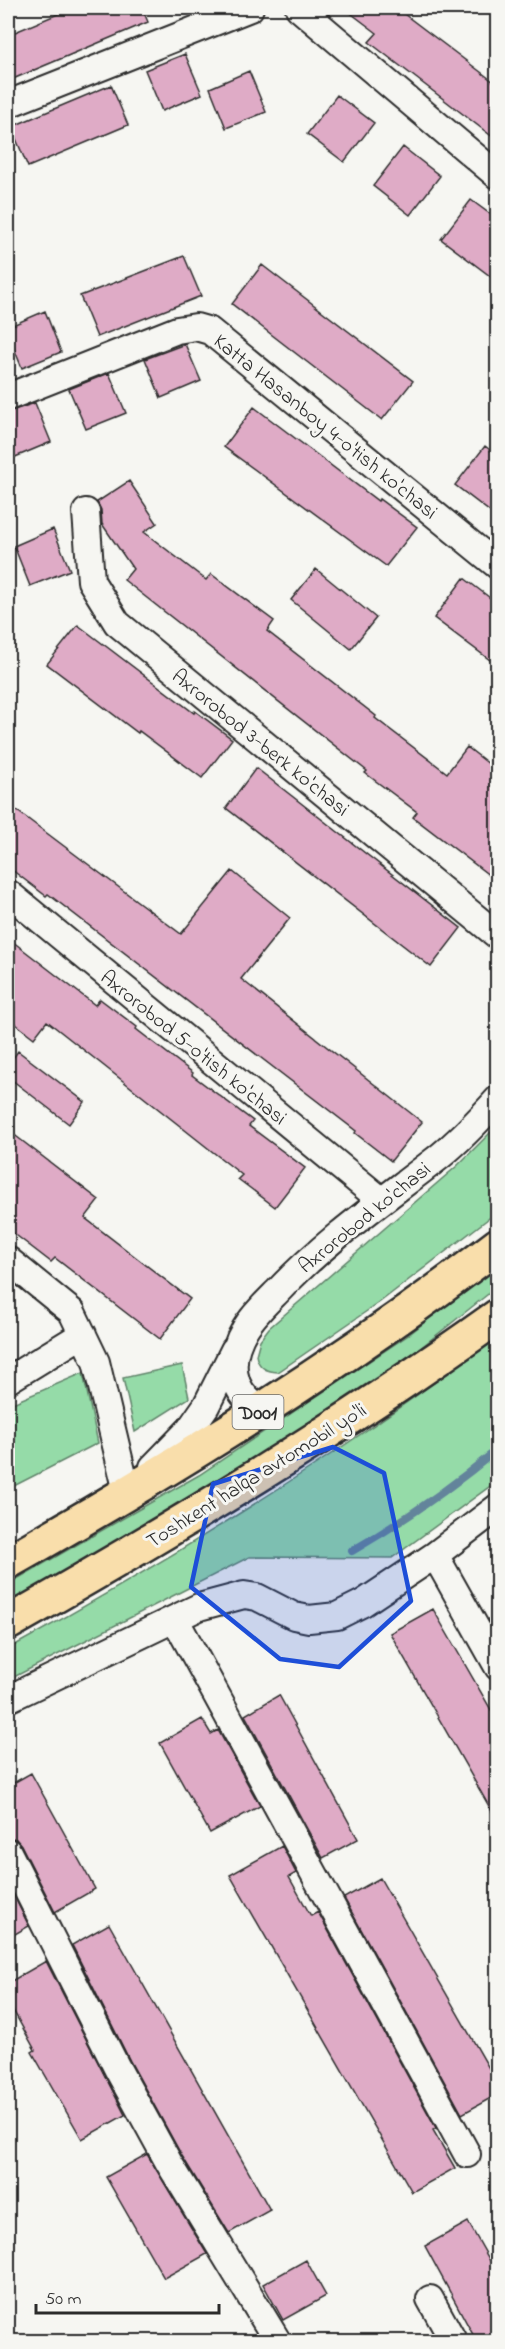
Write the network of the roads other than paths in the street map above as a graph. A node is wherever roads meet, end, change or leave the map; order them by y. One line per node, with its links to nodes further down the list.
1 (250, 8): 3 (street)
2 (300, 8): 4 (street)
3 (8, 104)
4 (498, 176)
5 (8, 397): 7 (street, Katta Hasanboy 4-o'tish ko'chasi)
6 (86, 512): 9 (street, Axrorobod 3-berk ko'chasi)
7 (498, 566)
8 (8, 893): 11 (street, Axrorobod 5-o'tish ko'chasi)
9 (498, 936)
10 (498, 1099): 11 (street, Axrorobod ko'chasi)
11 (381, 1200): 16 (street, Axrorobod ko'chasi)
12 (498, 1245): 18 (highway, D001)
13 (8, 1260): 15 (street)
14 (498, 1316): 24 (highway, Toshkent halqa avtomobil yo'li / D001)
15 (83, 1334): 17 (street); 19 (street)
16 (238, 1342): 18 (street, Axrorobod ko'chasi); 19 (street, Axrorobod ko'chasi)
17 (8, 1380)
18 (263, 1410): 19 (highway, D001)
19 (127, 1492): 22 (highway, D001)
20 (498, 1507): 21 (street)
21 (435, 1555): 23 (street); 25 (street)
22 (8, 1562)
23 (175, 1619): 26 (street); 28 (street)
24 (8, 1623)
25 (498, 1667)
26 (8, 1700)
27 (8, 1852): 30 (street)
28 (467, 2154)
29 (430, 2299): 31 (street)
30 (278, 2342)
31 (454, 2342)

